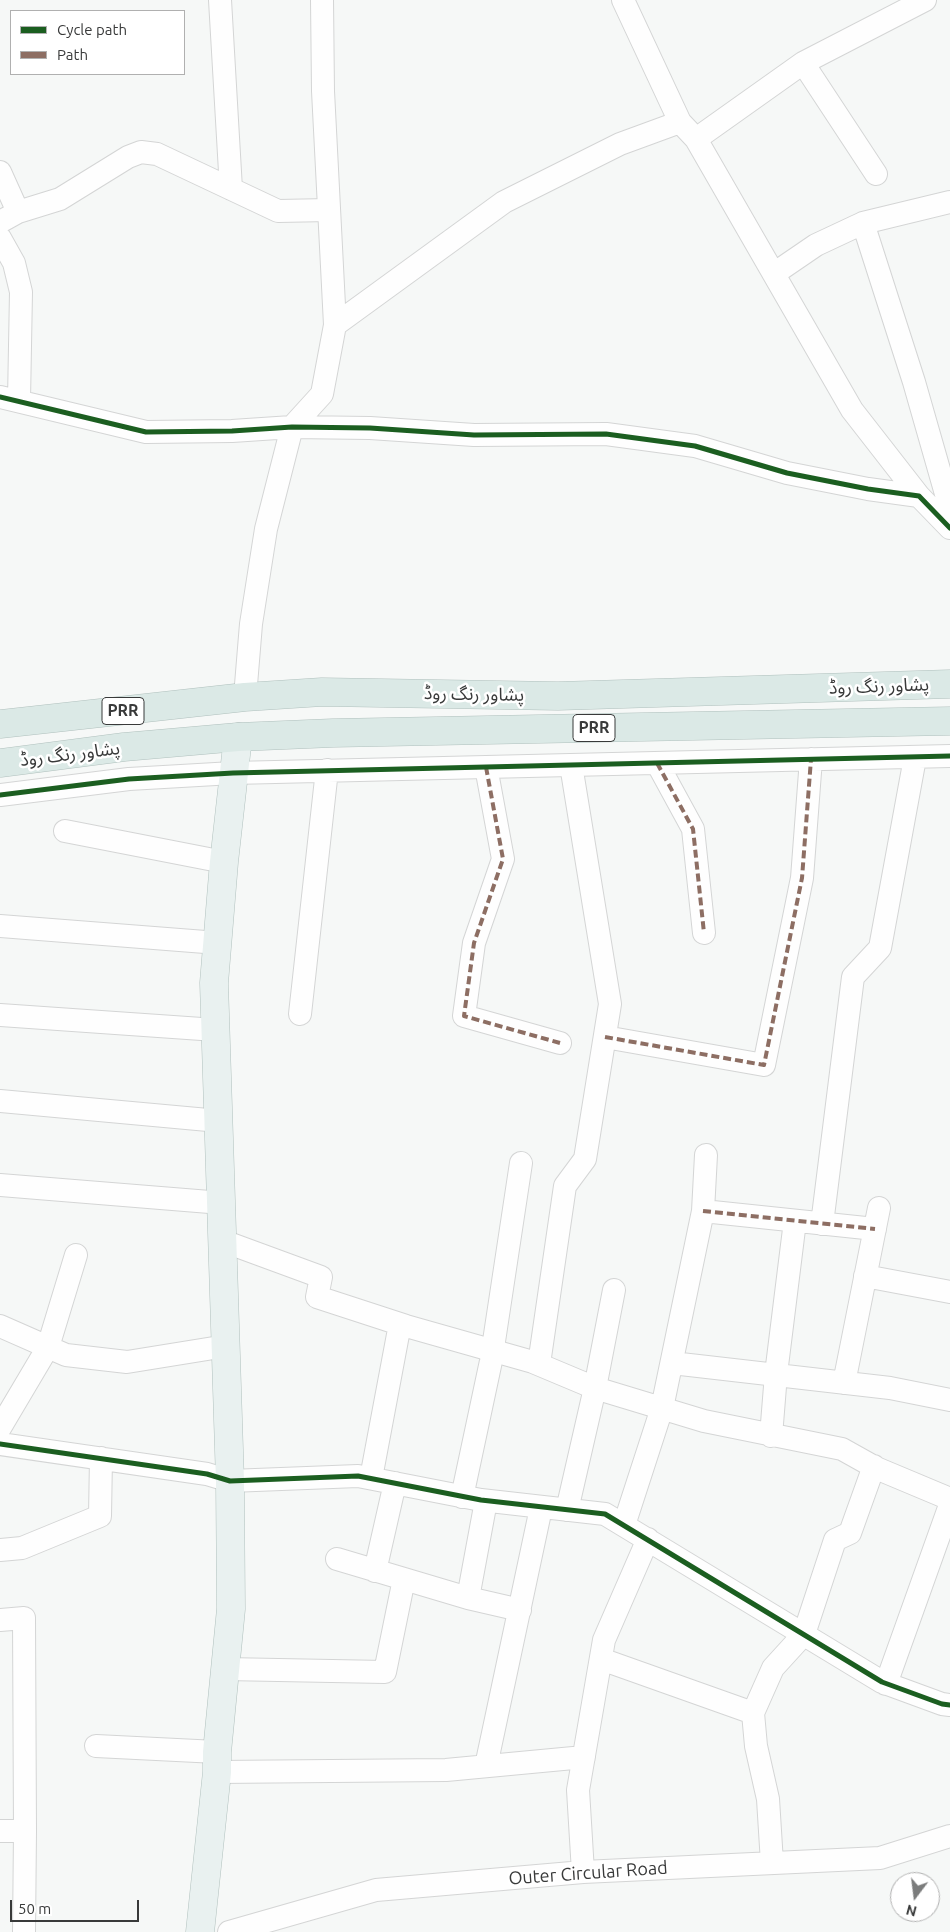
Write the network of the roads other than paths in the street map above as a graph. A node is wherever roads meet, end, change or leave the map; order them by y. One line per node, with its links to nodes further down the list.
1 (220, 0): 10 (street)
2 (322, 0): 12 (street)
3 (622, 0): 6 (street)
4 (925, 0): 5 (street)
5 (803, 64): 7 (street); 9 (street)
6 (680, 122): 7 (street); 17 (street)
7 (696, 139): 16 (street)
8 (0, 172): 13 (street)
9 (876, 174)
10 (231, 189): 12 (street); 13 (street)
11 (950, 202): 14 (street)
12 (329, 210): 17 (street)
13 (9, 217)
14 (863, 223): 16 (street); 21 (street)
15 (0, 238): 18 (street)
16 (774, 273): 20 (street)
17 (335, 325): 19 (street)
18 (10, 399): 19 (street)
19 (292, 427): 20 (street); 24 (street)
20 (919, 496): 22 (street)
21 (950, 508)
22 (950, 528)
23 (950, 684): 24 (highway, پشاور رنگ روڈ / PRR)
24 (246, 697): 26 (highway, پشاور رنگ روڈ / PRR)
25 (950, 721): 27 (highway, پشاور رنگ روڈ / PRR)
26 (0, 724)
27 (238, 737): 31 (highway, پشاور رنگ روڈ / PRR); 36 (main road)
28 (950, 756): 29 (street)
29 (915, 758): 30 (street); 56 (street)
30 (810, 759): 32 (street); 46 (street)
31 (0, 763)
32 (658, 763): 33 (street); 41 (street)
33 (571, 765): 34 (street); 46 (street)
34 (486, 767): 35 (street); 47 (street)
35 (327, 770): 36 (street); 43 (street)
36 (233, 773): 37 (street); 39 (main road)
37 (0, 795)
38 (65, 831): 39 (street)
39 (224, 862): 42 (main road)
40 (0, 926): 42 (street)
41 (704, 933)
42 (218, 943): 45 (main road)
43 (300, 1014)
44 (0, 1015): 45 (street)
45 (216, 1030): 49 (main road)
46 (605, 1037): 68 (street)
47 (560, 1044)
48 (0, 1101): 49 (street)
49 (219, 1121): 53 (main road)
50 (706, 1155): 54 (street)
51 (521, 1163): 66 (street)
52 (0, 1185): 53 (street)
53 (222, 1204): 57 (main road)
54 (703, 1211): 55 (street); 67 (street)
55 (795, 1221): 56 (street); 69 (street)
56 (822, 1224): 59 (street)
57 (223, 1241): 62 (street); 64 (main road)
58 (76, 1255): 65 (street)
59 (865, 1276): 61 (street); 70 (street)
60 (614, 1290): 71 (street)
61 (950, 1292)
62 (400, 1324): 66 (street); 79 (street)
63 (0, 1326): 65 (street)
64 (226, 1346): 65 (street); 80 (main road)
65 (48, 1347): 74 (street)
66 (493, 1350): 68 (street); 82 (street)
67 (672, 1362): 69 (street); 73 (street)
68 (539, 1364): 71 (street)
69 (776, 1374): 70 (street); 75 (street)
70 (844, 1383): 72 (street)
71 (595, 1388): 73 (street); 87 (street)
72 (950, 1400)
73 (662, 1408): 75 (street); 88 (street)
74 (0, 1428)
75 (771, 1436): 78 (street)
76 (0, 1444): 77 (street)
77 (101, 1458): 80 (street); 90 (street)
78 (874, 1466): 83 (street); 97 (street)
79 (371, 1478): 80 (street); 81 (street)
80 (230, 1481): 99 (main road)
81 (395, 1483): 82 (street); 92 (street)
82 (462, 1496): 84 (street)
83 (950, 1499)
84 (486, 1501): 86 (street); 94 (street)
85 (950, 1505): 100 (street)
86 (542, 1508): 87 (street); 95 (street)
87 (567, 1510): 88 (street)
88 (624, 1525): 89 (street)
89 (648, 1539): 97 (street); 98 (street)
90 (0, 1550)
91 (337, 1559): 92 (street)
92 (375, 1571): 93 (street)
93 (404, 1580): 94 (street); 99 (street)
94 (468, 1598): 95 (street)
95 (520, 1610): 106 (street)
96 (0, 1620): 108 (street)
97 (804, 1634): 100 (street); 102 (street)
98 (601, 1658): 102 (street); 104 (street)
99 (225, 1669): 105 (main road)
100 (886, 1684): 101 (street)
101 (950, 1705)
102 (753, 1713): 110 (street)
103 (96, 1746): 105 (street)
104 (584, 1757): 106 (street); 111 (street)
105 (217, 1762): 106 (street); 113 (main road)
106 (486, 1766)
107 (0, 1831): 108 (street)
108 (26, 1831): 112 (street)
109 (950, 1836): 110 (street, Outer Circular Road)
110 (772, 1863): 111 (street, Outer Circular Road)
111 (583, 1872): 114 (street, Outer Circular Road)
112 (24, 1932)
113 (200, 1932)
114 (229, 1932)

